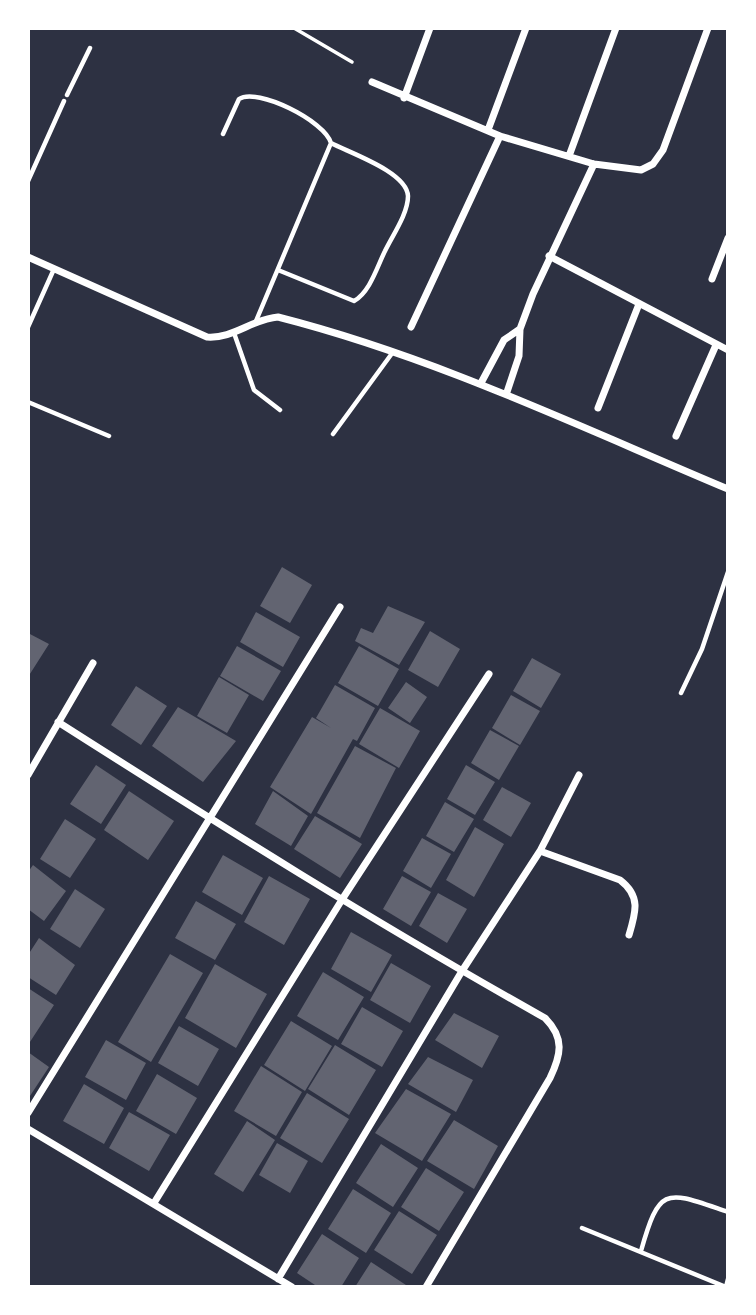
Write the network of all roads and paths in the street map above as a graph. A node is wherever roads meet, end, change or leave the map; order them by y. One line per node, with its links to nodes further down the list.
1 (430, 28): 10 (street)
2 (526, 28): 12 (street)
3 (617, 28): 16 (street)
4 (708, 28): 17 (street)
5 (297, 29): 7 (path)
6 (90, 48): 9 (lane)
7 (352, 62)
8 (372, 82): 10 (street)
9 (67, 95)
10 (404, 98): 12 (street)
11 (64, 101): 18 (lane)
12 (488, 131): 14 (street)
13 (223, 134): 15 (lane)
14 (500, 136): 16 (street); 29 (street)
15 (331, 143): 24 (lane); 24 (lane)
16 (569, 156): 17 (street)
17 (594, 164): 21 (street)
18 (28, 181)
19 (728, 238): 20 (street)
20 (726, 249): 25 (street)
21 (549, 256): 26 (street); 30 (street)
22 (28, 257): 23 (street)
23 (54, 269): 28 (lane); 31 (street)
24 (278, 270): 27 (lane)
25 (712, 279)
26 (639, 304): 32 (street); 38 (street)
27 (256, 322): 31 (street); 34 (street)
28 (28, 327)
29 (411, 327)
30 (520, 329): 35 (street); 36 (street)
31 (234, 333): 39 (lane)
32 (716, 345): 33 (street); 42 (street)
33 (728, 350)
34 (393, 352): 35 (street); 40 (lane)
35 (481, 383): 36 (street)
36 (507, 392): 43 (street)
37 (28, 402): 41 (lane)
38 (598, 408)
39 (280, 410)
40 (333, 434)
41 (109, 436)
42 (676, 436)
43 (728, 489)
44 (728, 572): 48 (lane)
45 (340, 607): 52 (street)
46 (93, 663): 49 (street)
47 (489, 674): 54 (street)
48 (681, 693)
49 (58, 722): 50 (street); 52 (street)
50 (28, 775)
51 (579, 775): 53 (street)
52 (210, 819): 54 (street); 57 (street)
53 (540, 850): 55 (street); 56 (street)
54 (342, 898): 56 (street); 59 (street)
55 (629, 935)
56 (462, 971): 63 (street); 66 (street)
57 (28, 1113)
58 (28, 1129): 59 (street)
59 (154, 1203): 63 (street)
60 (728, 1212): 62 (lane)
61 (582, 1228): 62 (lane)
62 (641, 1251): 67 (lane)
63 (278, 1279): 65 (street)
64 (728, 1279): 67 (lane)
65 (292, 1287)
66 (426, 1287)
67 (726, 1287)

